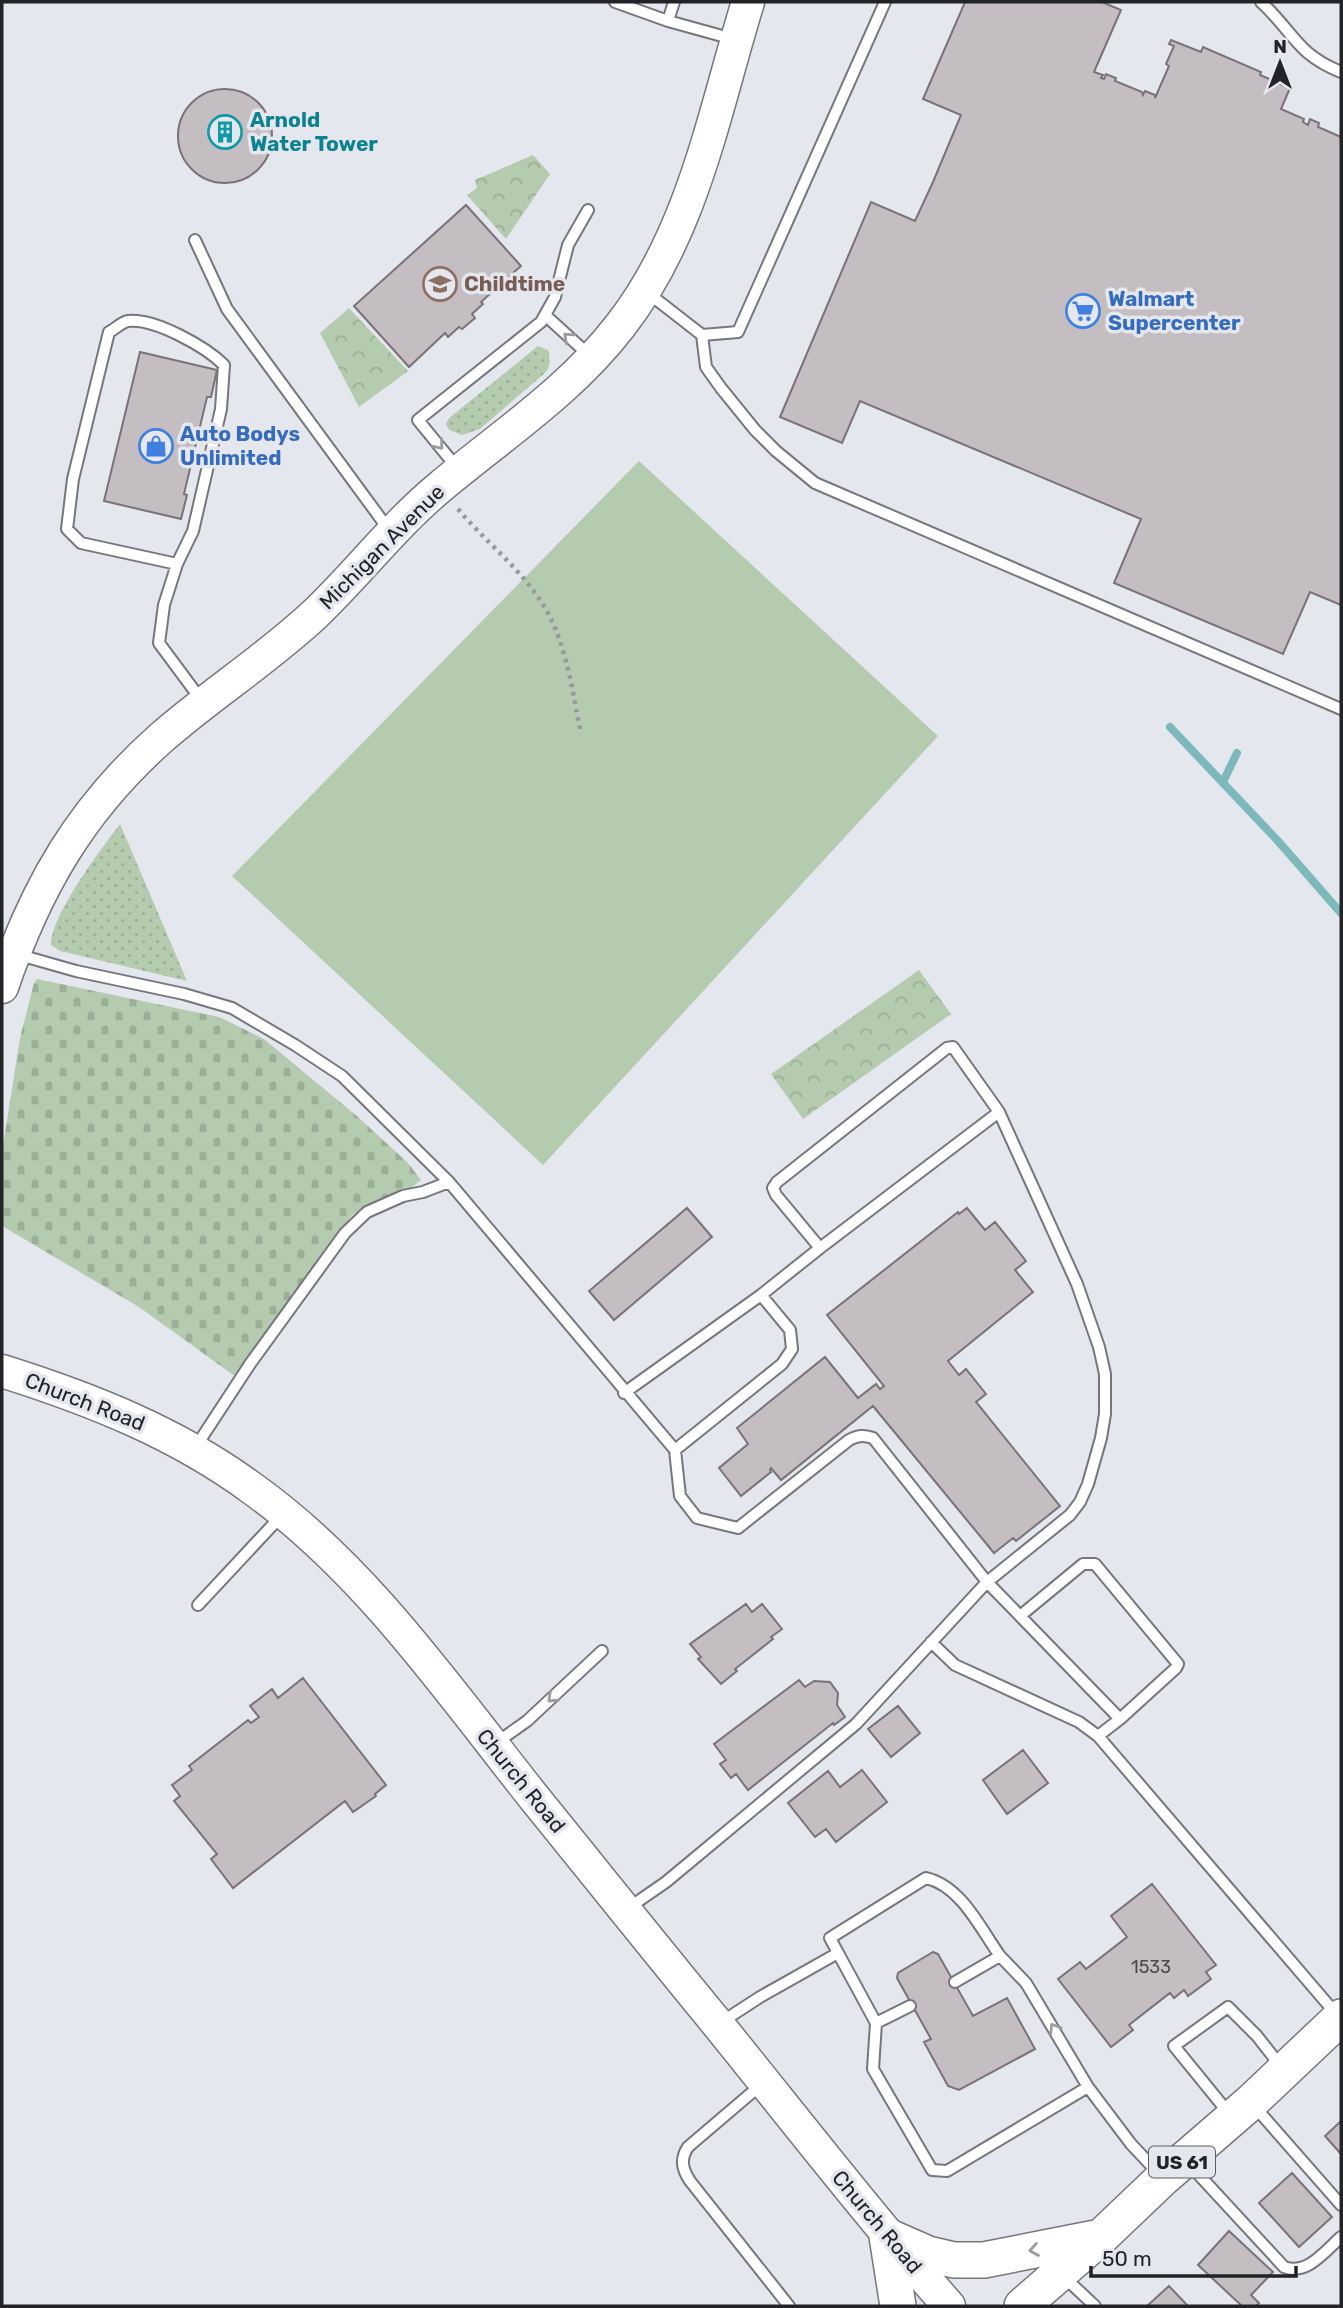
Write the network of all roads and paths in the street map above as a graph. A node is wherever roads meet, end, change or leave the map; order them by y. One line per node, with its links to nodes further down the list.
1 (615, 2): 6 (lane)
2 (674, 2): 6 (lane)
3 (748, 2): 7 (main road, Michigan Avenue)
4 (885, 2): 13 (lane)
5 (1261, 2): 8 (lane)
6 (668, 21): 7 (lane)
7 (736, 40): 11 (main road, Michigan Avenue)
8 (1341, 72)
9 (588, 209): 12 (lane)
10 (195, 240): 16 (lane)
11 (644, 290): 13 (lane); 14 (main road, Michigan Avenue)
12 (545, 315): 14 (lane, one-way to 12); 15 (lane, one-way to 15)
13 (702, 335): 19 (lane)
14 (592, 358): 15 (main road, Michigan Avenue)
15 (450, 479): 16 (main road, Michigan Avenue); 20 (path)
16 (391, 532): 18 (main road, Michigan Avenue)
17 (177, 564): 17 (lane); 18 (lane)
18 (204, 703): 21 (main road, Michigan Avenue)
19 (1341, 709)
20 (580, 729)
21 (13, 953): 22 (main road, Michigan Avenue); 24 (lane)
22 (2, 987)
23 (999, 1112): 25 (lane); 25 (lane); 32 (lane)
24 (449, 1182): 28 (lane); 29 (lane)
25 (820, 1248): 26 (lane)
26 (761, 1295): 28 (lane); 30 (lane)
27 (2, 1371): 29 (main road, Church Road)
28 (624, 1393): 30 (lane)
29 (194, 1450): 31 (main road, Church Road)
30 (675, 1450): 32 (lane)
31 (284, 1513): 33 (lane); 39 (main road, Church Road)
32 (987, 1582): 34 (lane); 35 (lane)
33 (198, 1605)
34 (1020, 1616): 37 (lane); 37 (lane)
35 (931, 1642): 38 (lane); 40 (lane)
36 (602, 1651): 39 (lane, one-way to 39)
37 (1120, 1719): 38 (lane)
38 (1098, 1737): 45 (lane)
39 (493, 1745): 40 (main road, Church Road)
40 (625, 1911): 47 (main road, Church Road)
41 (838, 1953): 42 (lane); 46 (lane); 47 (lane)
42 (1000, 1956): 43 (lane); 50 (lane, one-way to 42)
43 (955, 1982)
44 (910, 2006): 46 (lane)
45 (1341, 2019): 48 (main road, US 61)
46 (876, 2023): 50 (lane)
47 (717, 2024): 49 (main road, Church Road)
48 (1283, 2069): 51 (main road, US 61); 51 (lane)
49 (763, 2083): 54 (main road, Church Road); 58 (lane)
50 (1088, 2087): 52 (lane)
51 (1241, 2110): 52 (main road, US 61); 53 (lane)
52 (1174, 2169): 55 (main road, US 61); 56 (lane)
53 (1341, 2205)
54 (887, 2236): 55 (main road, one-way to 54); 59 (main road); 60 (main road, Church Road)
55 (1101, 2237): 57 (main road, US 61)
56 (1341, 2237)
57 (1060, 2273): 61 (main road, US 61); 62 (lane)
58 (789, 2306)
59 (898, 2306)
60 (949, 2306)
61 (1022, 2306)
62 (1095, 2306)

